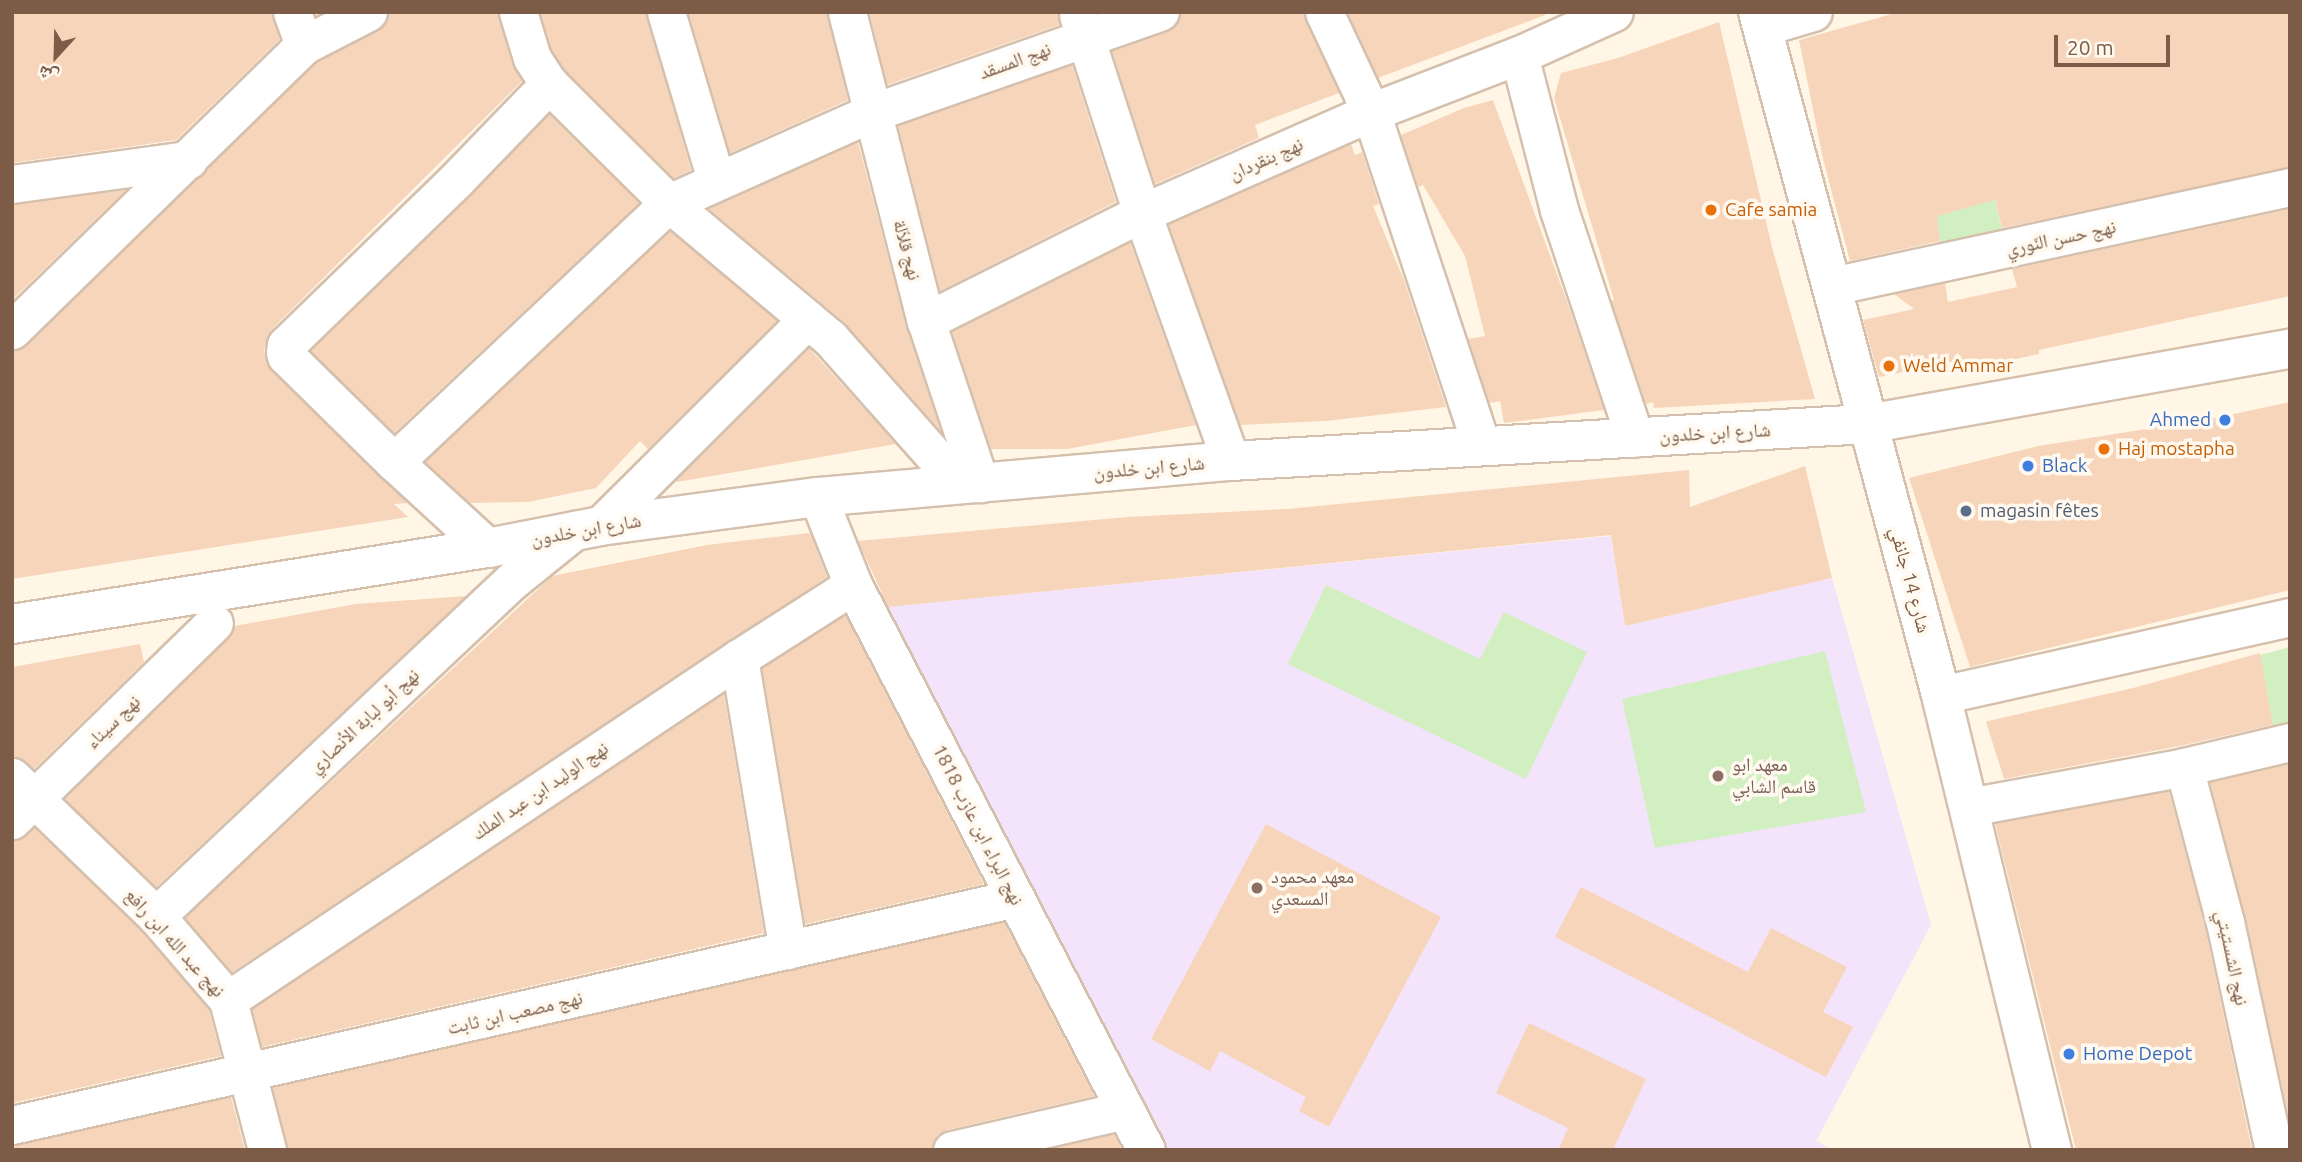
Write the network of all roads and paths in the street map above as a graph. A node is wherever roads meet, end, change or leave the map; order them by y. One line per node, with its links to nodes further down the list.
1 (368, 12): 11 (street)
2 (518, 12): 13 (street)
3 (666, 12): 17 (street)
4 (848, 12): 15 (street, نهج قلاّلة)
5 (1160, 12): 10 (street, نهج المسقد)
6 (1324, 12): 14 (street)
7 (1614, 12): 12 (street, نهج بنقردان)
8 (1813, 12): 9 (street)
9 (1760, 19): 22 (street, شارع 14 جانفي)
10 (1081, 24): 15 (street, نهج المسقد); 21 (street)
11 (298, 29): 16 (street)
12 (1519, 55): 14 (street, نهج بنقردان); 28 (street)
13 (549, 84): 20 (street); 31 (street)
14 (1371, 112): 21 (street, نهج بنقردان); 29 (street)
15 (871, 113): 17 (street, نهج المسقد); 24 (street, نهج قلاّلة)
16 (188, 160): 18 (street); 25 (street)
17 (716, 180): 20 (street, نهج المسقد)
18 (12, 184)
19 (2290, 187): 22 (street, نهج حسن النّوري)
20 (668, 203): 23 (street); 31 (street, نهج المسقد)
21 (1142, 213): 24 (street, نهج بنقردان); 30 (street)
22 (1832, 286): 27 (street, شارع 14 جانفي)
23 (808, 319): 32 (street); 34 (street, نهج أبو لبابة الأنصاري)
24 (926, 321): 32 (street, نهج قلاّلة)
25 (12, 330)
26 (2290, 349): 27 (street, شارع ابن خلدون)
27 (1867, 424): 28 (street, شارع ابن خلدون); 41 (street, شارع 14 جانفي)
28 (1635, 438): 29 (street, شارع ابن خلدون)
29 (1481, 446): 30 (street, شارع ابن خلدون)
30 (1231, 461): 32 (street, شارع ابن خلدون)
31 (394, 463): 35 (street)
32 (966, 484): 33 (street, شارع ابن خلدون)
33 (818, 497): 34 (street, شارع ابن خلدون); 36 (street, نهج البراء ابن عازب 1818)
34 (588, 528): 35 (street, شارع ابن خلدون); 47 (street, نهج أبو لبابة الأنصاري)
35 (488, 548): 39 (street, شارع ابن خلدون)
36 (853, 585): 40 (street, نهج الوليد ابن عبد الملك); 46 (street, نهج البراء ابن عازب 1818)
37 (2290, 617): 41 (street)
38 (214, 623): 44 (street, نهج سيناء)
39 (12, 624)
40 (739, 657): 48 (street); 49 (street, نهج الوليد ابن عبد الملك)
41 (1941, 695): 45 (street, شارع 14 جانفي)
42 (2290, 742): 43 (street)
43 (2184, 767): 45 (street); 57 (street, نهج الشستيتي)
44 (19, 799): 47 (street, نهج عبد الله ابن رافع)
45 (1969, 807): 56 (street, شارع 14 جانفي)
46 (1016, 898): 48 (street, نهج مصعب ابن ثابت); 51 (street, نهج البراء ابن عازب 1818)
47 (156, 916): 49 (street, نهج عبد الله ابن رافع)
48 (788, 950): 50 (street, نهج مصعب ابن ثابت)
49 (228, 1000): 50 (street, نهج عبد الله ابن رافع)
50 (245, 1074): 52 (street, نهج مصعب ابن ثابت); 53 (street, نهج عبد الله ابن رافع)
51 (1125, 1110): 54 (street); 55 (street, نهج البراء ابن عازب 1818)
52 (12, 1125)
53 (267, 1150)
54 (951, 1150)
55 (1146, 1150)
56 (2052, 1150)
57 (2274, 1150)

